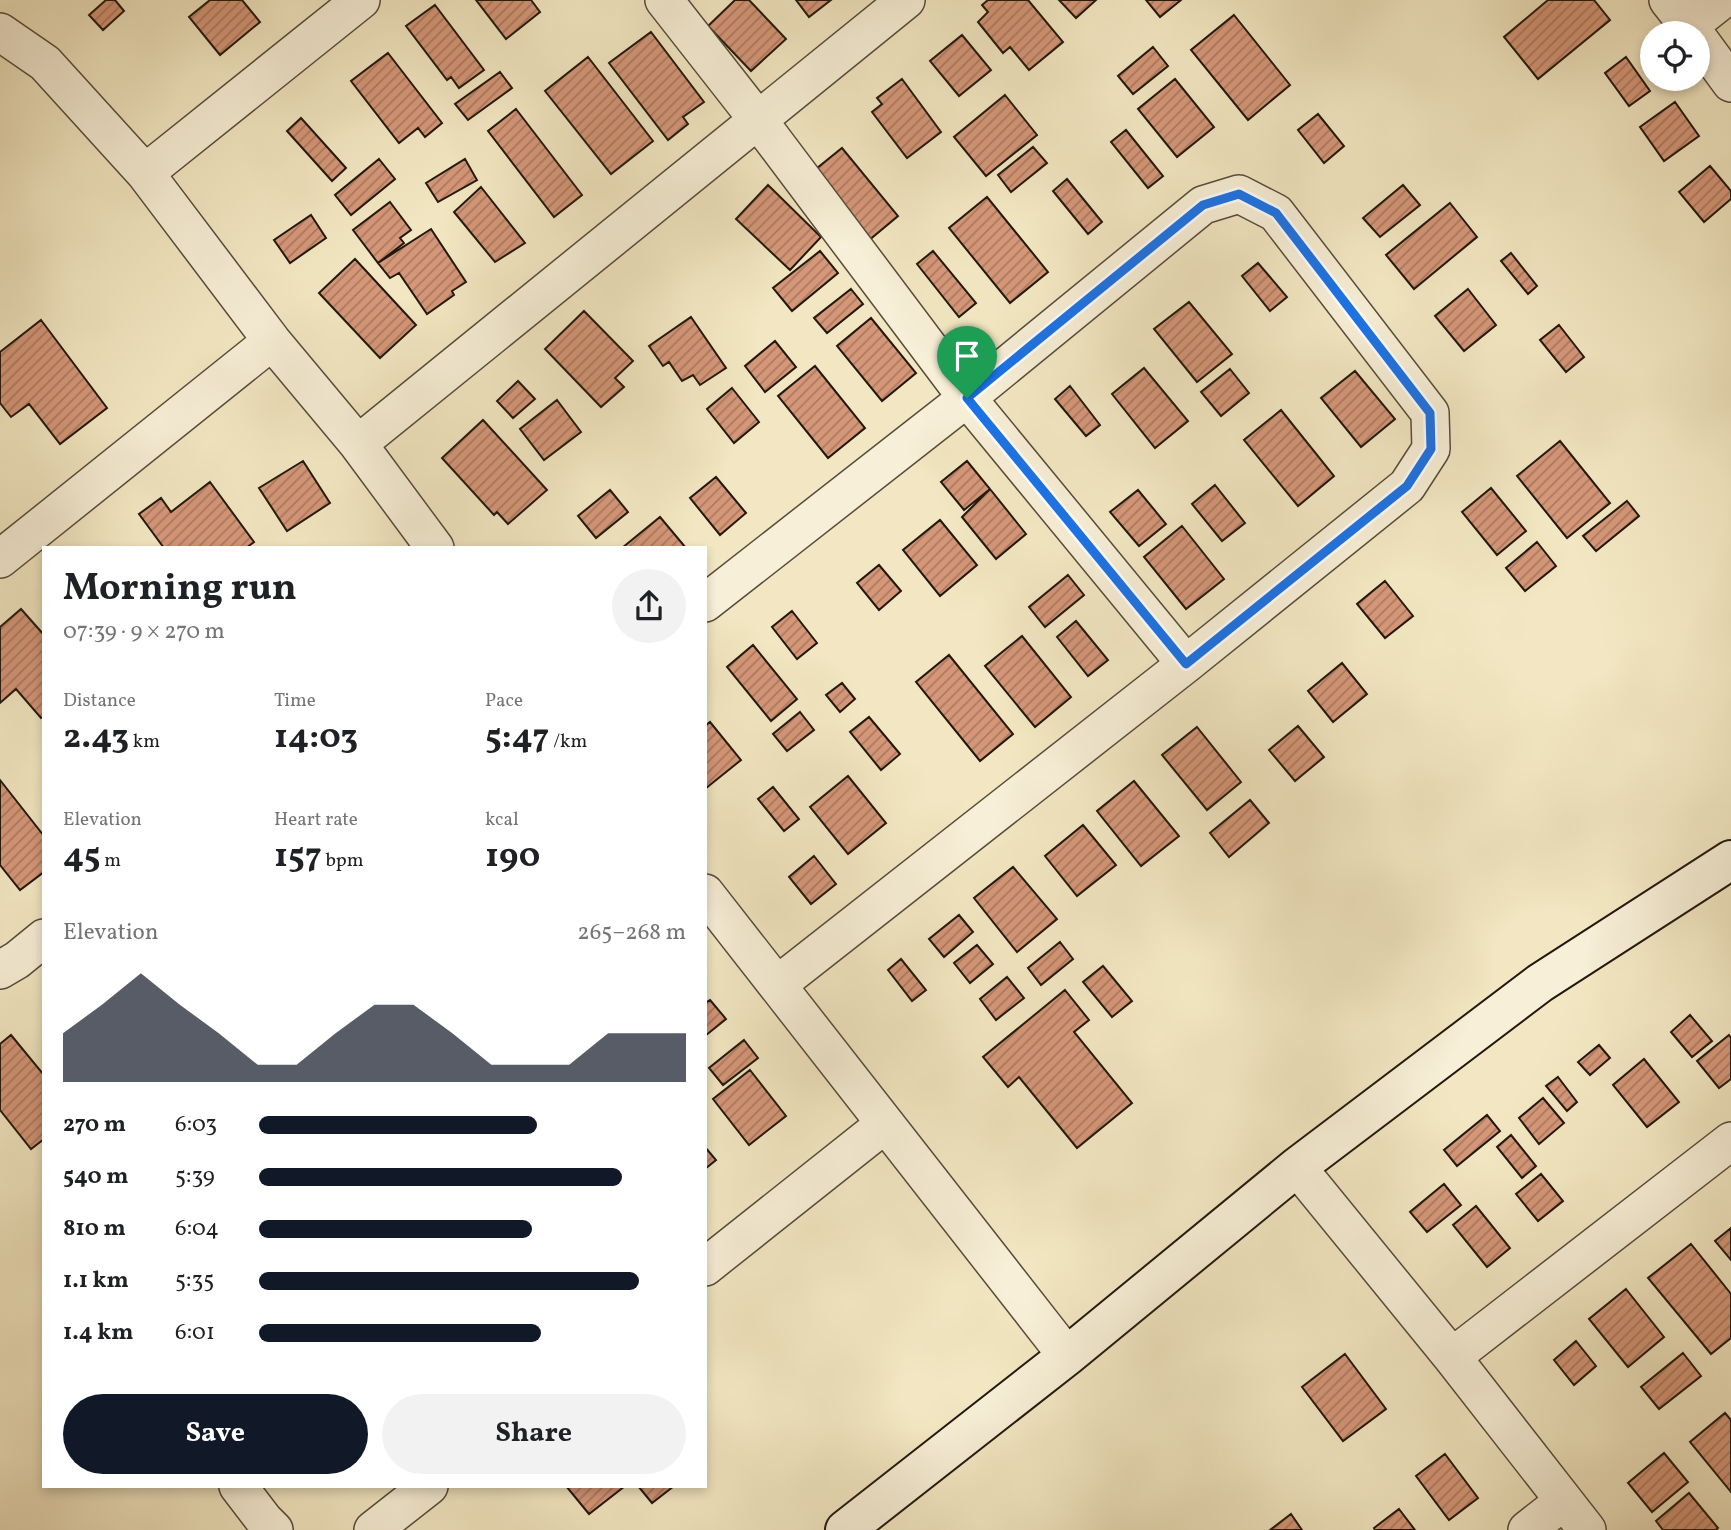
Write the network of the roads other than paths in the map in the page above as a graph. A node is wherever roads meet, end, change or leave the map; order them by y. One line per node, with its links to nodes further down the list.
1 (361, 0): 10 (street)
2 (664, 0): 9 (street)
3 (906, 0): 9 (street)
4 (1722, 0): 5 (street)
5 (1691, 21)
6 (0, 32): 10 (street)
7 (1710, 55): 8 (street)
8 (1731, 83)
9 (758, 120): 12 (street); 13 (street)
10 (145, 173): 11 (street)
11 (272, 341): 13 (street); 15 (street)
12 (967, 398): 16 (street); 17 (street); 17 (street)
13 (358, 444): 14 (street)
14 (434, 546)
15 (0, 559)
16 (707, 601)
17 (1186, 664): 22 (street)
18 (1731, 860): 25 (street)
19 (707, 897): 22 (street)
20 (42, 940): 21 (street)
21 (0, 970)
22 (777, 985): 23 (street)
23 (885, 1125): 26 (street); 27 (street)
24 (1731, 1141): 28 (street)
25 (1297, 1167): 27 (street); 28 (street)
26 (707, 1265)
27 (1066, 1356): 34 (street)
28 (1452, 1357): 31 (street)
29 (240, 1488): 32 (street)
30 (426, 1488): 33 (street)
31 (1564, 1501): 35 (street); 36 (street)
32 (274, 1530)
33 (373, 1530)
34 (845, 1530)
35 (1527, 1530)
36 (1587, 1530)

